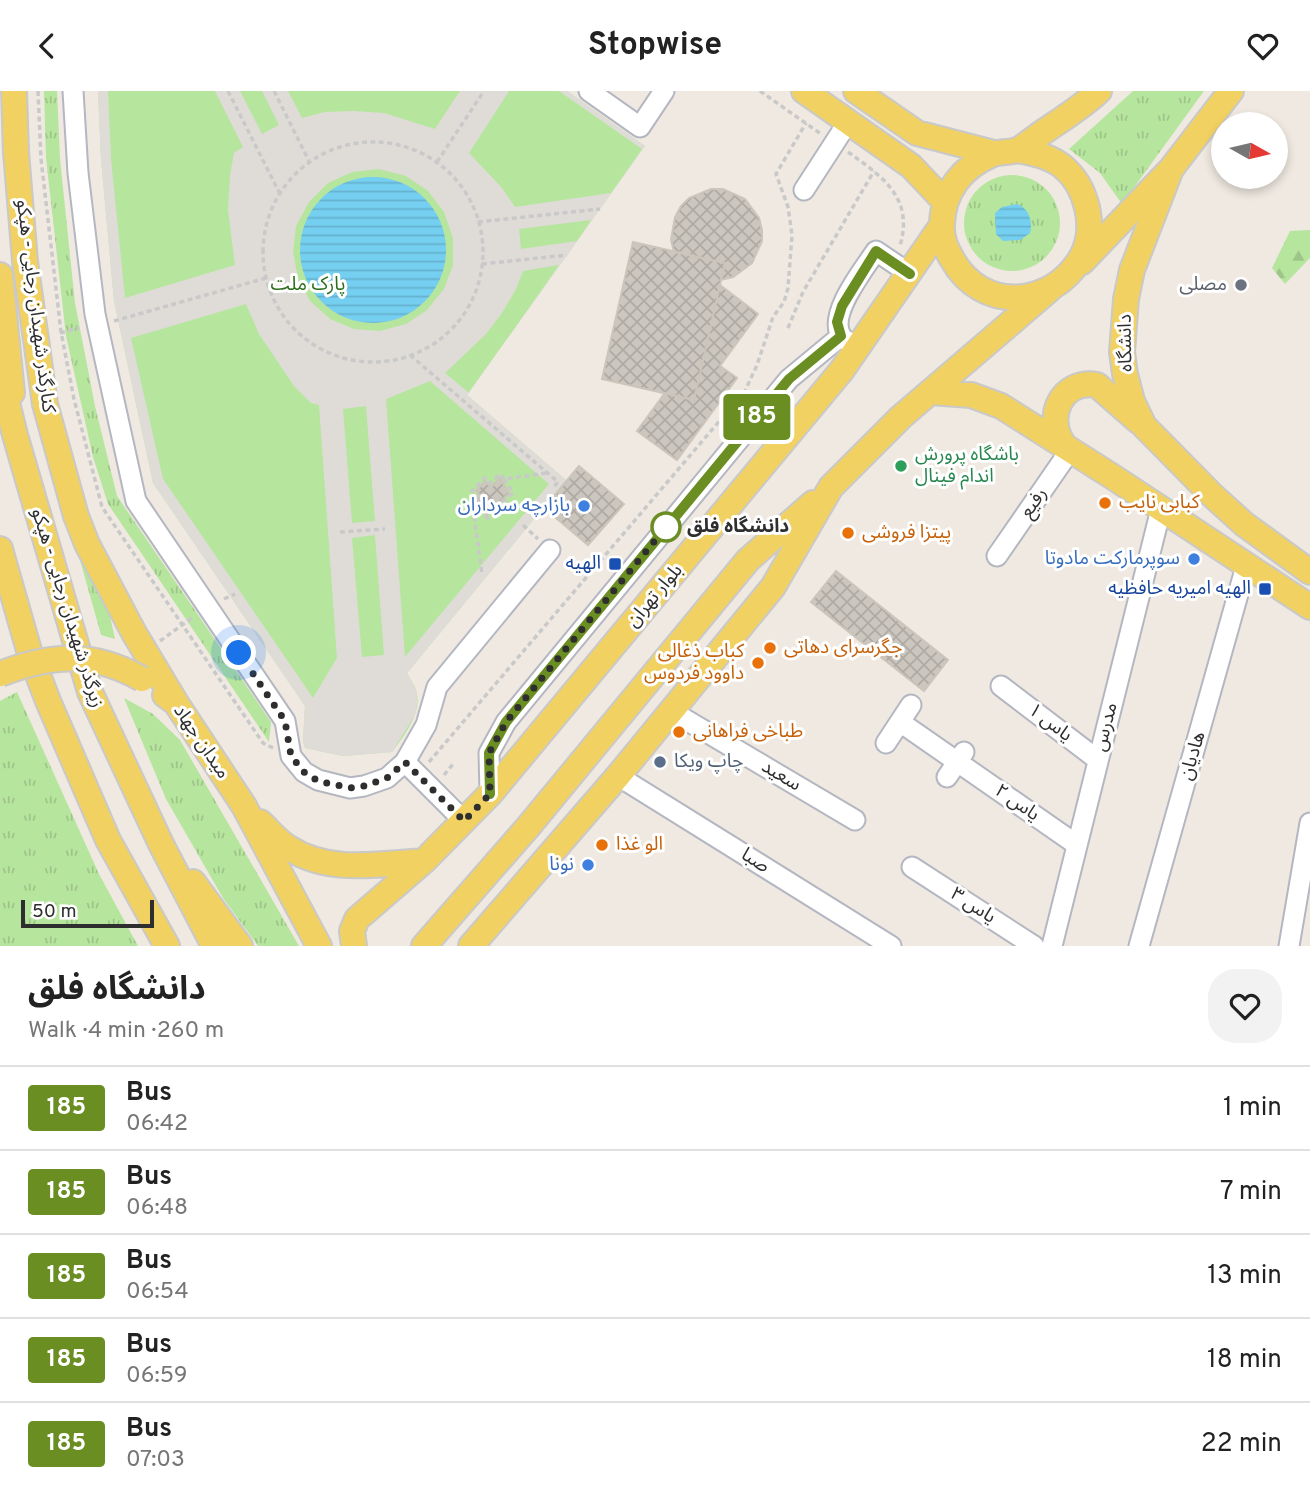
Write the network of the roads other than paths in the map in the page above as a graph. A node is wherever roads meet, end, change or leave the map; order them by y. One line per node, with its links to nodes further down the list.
1 (14, 91): 36 (main road, کنارگذر شهیدان رجایی - هپکو)
2 (73, 91): 42 (street)
3 (664, 91): 8 (street)
4 (804, 91): 9 (main road)
5 (856, 91): 10 (main road)
6 (1099, 91): 11 (main road)
7 (1231, 91): 13 (main road)
8 (602, 95)
9 (848, 122): 12 (main road); 14 (street)
10 (917, 132): 11 (main road); 12 (main road)
11 (1005, 152): 15 (main road); 18 (main road)
12 (901, 159): 15 (main road)
13 (1171, 169): 18 (main road); 23 (main road, دانشگاه)
14 (804, 190)
15 (943, 214): 16 (main road, بلوار تهران); 19 (main road)
16 (901, 268): 20 (main road, بلوار تهران); 20 (street)
17 (0, 275): 24 (main road)
18 (1069, 275): 19 (main road)
19 (1049, 290): 22 (main road)
20 (849, 342): 44 (main road, بلوار تهران); 44 (street)
21 (0, 374): 24 (main road, زیرگذر شهیدان رجایی - هپکو)
22 (930, 392): 25 (main road); 26 (main road)
23 (1144, 426): 25 (main road); 32 (main road, دانشگاه)
24 (15, 435): 49 (main road, زیرگذر شهیدان رجایی - هپکو)
25 (1068, 447): 27 (main road); 30 (street, رفیع)
26 (831, 487): 38 (main road); 58 (main road)
27 (1161, 509): 31 (main road); 41 (street, مدرس)
28 (0, 549): 53 (main road)
29 (550, 550): 42 (street)
30 (997, 556)
31 (1246, 566): 33 (main road); 63 (street, هادیان)
32 (1310, 572)
33 (1310, 607)
34 (0, 674): 36 (main road, میدان جهاد, bridge)
35 (1001, 686): 41 (street, یاس ۱)
36 (176, 703): 45 (main road, میدان جهاد)
37 (911, 705): 39 (street)
38 (671, 711): 43 (main road); 46 (street, سعید)
39 (900, 722): 40 (street); 50 (street, یاس ۲)
40 (886, 743)
41 (1098, 759): 50 (street, مدرس)
42 (412, 769): 47 (street)
43 (618, 776): 59 (main road); 60 (street, صبا)
44 (490, 794): 47 (main road, بلوار تهران)
45 (244, 806): 51 (main road); 56 (main road, میدان جهاد)
46 (855, 820)
47 (464, 821): 51 (main road, بلوار تهران)
48 (1309, 832): 64 (street)
49 (161, 844): 54 (main road, زیرگذر شهیدان رجایی - هپکو); 55 (main road)
50 (1077, 845): 62 (street, مدرس)
51 (424, 861): 57 (main road, بلوار تهران)
52 (912, 867): 61 (street, یاس ۳)
53 (167, 946)
54 (214, 946)
55 (240, 946)
56 (320, 946)
57 (354, 946)
58 (424, 946)
59 (471, 946)
60 (891, 946)
61 (1034, 946)
62 (1052, 946)
63 (1139, 946)
64 (1289, 946)

